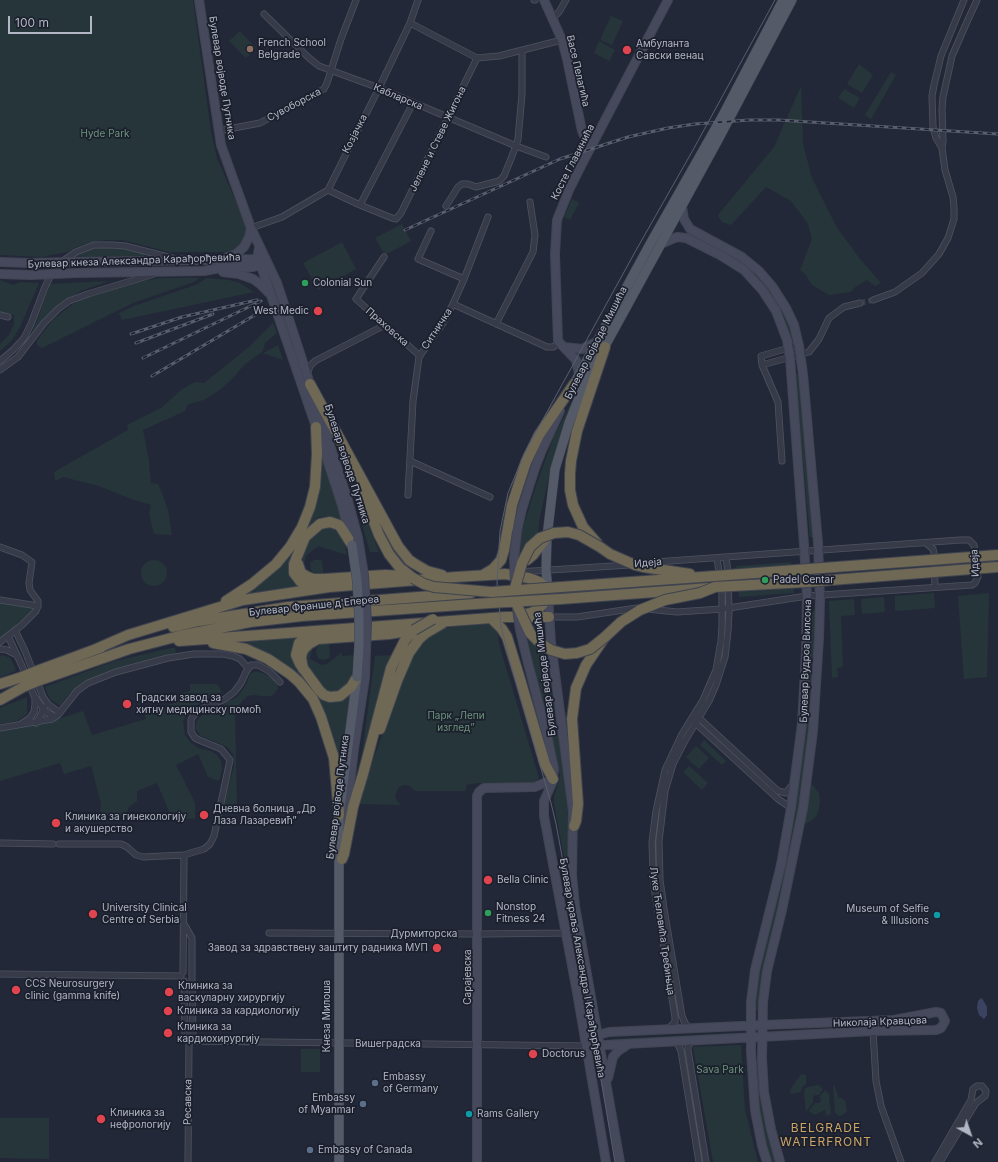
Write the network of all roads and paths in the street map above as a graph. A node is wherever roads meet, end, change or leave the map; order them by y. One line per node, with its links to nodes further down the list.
1 (199, 0): 21 (main road, Булевар војводе Путника)
2 (356, 0): 17 (street, Сувоборска)
3 (418, 0): 13 (street, Козјачка)
4 (544, 0): 12 (main road, Васе Пелагића)
5 (566, 0): 12 (street)
6 (668, 0): 23 (main road, Косте Главинића)
7 (783, 0): 52 (main road, Булевар војводе Мишића)
8 (792, 0): 30 (main road, Булевар војводе Мишића)
9 (964, 0): 24 (street)
10 (977, 0): 24 (street)
11 (264, 14): 17 (street, Кабларска)
12 (553, 18): 14 (main road, Васе Пелагића)
13 (410, 23): 16 (street); 18 (street, Козјачка)
14 (562, 40): 15 (street); 23 (main road, Васе Пелагића)
15 (522, 51): 16 (street); 22 (street)
16 (477, 58): 20 (street, Јелене и Стеве Жигона)
17 (331, 70): 18 (street, Кабларска); 21 (street, Сувоборска)
18 (379, 88): 19 (street, Кабларска); 26 (street, Козјачка)
19 (412, 103): 20 (street, Кабларска); 28 (street)
20 (449, 118): 22 (street, Кабларска); 28 (street, Јелене и Стеве Жигона)
21 (218, 131): 32 (main road, Булевар војводе Путника)
22 (516, 146): 25 (street, Кабларска); 29 (street)
23 (591, 146): 53 (main road, Косте Главинића)
24 (942, 148): 45 (street)
25 (546, 157)
26 (328, 190): 28 (street); 32 (street)
27 (530, 202): 50 (street)
28 (360, 205)
29 (446, 206)
30 (682, 207): 34 (main road, Булевар војводе Мишића); 54 (main road, Булевар Вудроа Вилсона)
31 (488, 217): 43 (street, Ситничка)
32 (251, 228): 36 (main road); 38 (main road, Булевар војводе Путника)
33 (431, 232): 43 (street)
34 (661, 244): 52 (main road, Булевар војводе Мишића); 55 (main road, Булевар Вудроа Вилсона)
35 (384, 257): 51 (street, Праховска)
36 (218, 259): 37 (main road, Булевар кнеза Александра Карађорђевића); 38 (main road, Булевар кнеза Александра Карађорђевића)
37 (182, 260): 39 (main road, Булевар кнеза Александра Карађорђевића, bridge); 61 (street)
38 (263, 261): 40 (main road, Булевар кнеза Александра Карађорђевића); 44 (main road, Булевар војводе Путника); 56 (main road, Булевар војводе Путника)
39 (0, 262)
40 (204, 271): 41 (main road, Булевар кнеза Александра Карађорђевића); 44 (main road)
41 (162, 272): 42 (main road, Булевар кнеза Александра Карађорђевића, bridge); 63 (street)
42 (0, 274)
43 (464, 278): 47 (street, Ситничка)
44 (272, 297): 67 (main road, Булевар војводе Путника)
45 (873, 300)
46 (860, 303): 57 (street)
47 (453, 304): 50 (street); 58 (street, Ситничка)
48 (0, 315): 49 (street)
49 (8, 317)
50 (496, 324): 53 (street)
51 (385, 326): 58 (street, Праховска); 60 (street)
52 (601, 344): 53 (main road); 64 (main road, Булевар војводе Мишића); 73 (main road, Булевар војводе Мишића); 76 (highway)
53 (561, 345): 64 (main road)
54 (799, 345): 55 (street); 57 (main road, Булевар Вудроа Вилсона)
55 (788, 348): 59 (main road, Булевар Вудроа Вилсона); 62 (street)
56 (300, 353): 60 (street); 65 (main road, Булевар војводе Путника)
57 (801, 355): 59 (street); 79 (main road, Булевар Вудроа Вилсона)
58 (420, 356): 70 (street, Ситничка)
59 (790, 358): 62 (street); 80 (main road, Булевар Вудроа Вилсона)
60 (315, 360): 65 (street)
61 (0, 361)
62 (762, 365): 69 (street)
63 (0, 370)
64 (579, 374): 66 (main road, Булевар војводе Мишића)
65 (309, 380): 68 (highway); 74 (main road, Булевар војводе Путника)
66 (574, 384): 78 (highway); 94 (main road, Булевар војводе Мишића, bridge)
67 (316, 427): 74 (main road, Булевар војводе Путника); 105 (highway)
68 (349, 456): 88 (highway); 90 (highway)
69 (782, 460)
70 (410, 461): 71 (street, Ситничка); 72 (street)
71 (408, 495)
72 (490, 497)
73 (547, 536): 78 (highway); 85 (main road, Булевар војводе Мишића)
74 (355, 541): 91 (highway); 124 (main road, Булевар војводе Путника, bridge)
75 (926, 542): 79 (street, Идеја); 93 (street); 93 (street, Идеја)
76 (600, 546): 89 (highway, bridge); 94 (highway, bridge)
77 (0, 547): 102 (street)
78 (504, 550): 87 (highway)
79 (818, 550): 80 (street, Идеја); 97 (main road, Булевар Вудроа Вилсона)
80 (805, 551): 82 (street, Идеја); 98 (main road, Булевар Вудроа Вилсона)
81 (998, 555): 89 (highway, bridge)
82 (726, 557): 83 (street, Идеја); 103 (street, Луке Ћеловића Требињца)
83 (717, 558): 85 (street, Идеја); 104 (street, Луке Ћеловића Требињца)
84 (998, 567): 92 (highway, bridge)
85 (546, 570): 86 (street, Идеја); 96 (main road, Булевар војводе Мишића)
86 (505, 574): 87 (highway); 96 (highway)
87 (483, 575): 88 (highway)
88 (452, 577): 91 (highway)
89 (701, 577): 95 (highway, bridge)
90 (413, 578): 91 (highway, bridge); 95 (highway, bridge)
91 (327, 583): 105 (highway)
92 (715, 587): 100 (highway, bridge); 114 (highway, bridge)
93 (935, 587): 97 (street, Идеја)
94 (515, 588): 101 (main road, Булевар војводе Мишића, bridge)
95 (491, 592): 119 (highway, Булевар Франше д'Епереа, bridge)
96 (548, 592): 106 (highway); 107 (main road, Булевар војводе Мишића)
97 (819, 595): 98 (street, Идеја); 159 (main road, Булевар Вудроа Вилсона)
98 (807, 596): 103 (street, Идеја); 141 (main road, Булевар Вудроа Вилсона)
99 (0, 600): 102 (street)
100 (490, 604): 112 (highway, bridge); 117 (highway, Булевар Франше д'Епереа, bridge)
101 (517, 605): 114 (highway, bridge); 140 (main road, Булевар војводе Мишића, bridge)
102 (38, 606): 110 (street)
103 (729, 608): 104 (street, Идеја); 134 (street, Луке Ћеловића Требињца)
104 (722, 609): 107 (street, Идеја); 134 (street, Луке Ћеловића Требињца)
105 (206, 611): 119 (highway)
106 (516, 616): 107 (highway); 108 (highway)
107 (549, 617): 144 (main road, Булевар војводе Мишића)
108 (491, 618): 109 (highway); 140 (highway)
109 (448, 621): 111 (highway); 139 (highway)
110 (15, 630): 113 (street); 130 (street)
111 (319, 630): 115 (highway); 122 (highway)
112 (414, 630): 122 (highway, bridge); 139 (highway)
113 (8, 636): 116 (street); 120 (street)
114 (605, 637): 144 (highway)
115 (193, 641): 117 (highway); 143 (highway)
116 (0, 642)
117 (152, 643): 123 (highway, Булевар Франше д'Епереа)
118 (0, 649): 120 (street)
119 (96, 649): 123 (highway, Булевар Франше д'Епереа)
120 (17, 655): 129 (street)
121 (248, 668): 125 (street); 133 (street); 146 (street)
122 (304, 669): 124 (highway)
123 (39, 676): 126 (highway, Булевар Франше д'Епереа, bridge)
124 (361, 677): 143 (main road, Булевар војводе Путника); 147 (main road, Булевар војводе Путника)
125 (280, 682)
126 (21, 683): 127 (highway); 128 (highway, Булевар Франше д'Епереа); 131 (highway)
127 (0, 685)
128 (0, 696)
129 (34, 696): 132 (street); 137 (street)
130 (43, 697): 132 (street); 133 (street)
131 (0, 700)
132 (43, 710): 133 (street); 136 (street)
133 (58, 715): 136 (street)
134 (697, 716): 135 (street, Луке Ћеловића Требињца); 141 (street)
135 (693, 722): 142 (street); 160 (street, Луке Ћеловића Требињца); 161 (street, Луке Ћеловића Требињца)
136 (36, 723): 137 (street)
137 (17, 725): 138 (street)
138 (0, 728)
139 (363, 774): 147 (highway)
140 (553, 779): 153 (main road, Булевар краља Александра I Карађорђевића); 154 (main road, Сарајевска)
141 (795, 780): 142 (main road, Булевар Вудроа Вилсона)
142 (791, 808): 158 (main road, Булевар Вудроа Вилсона)
143 (339, 815): 148 (main road, Булевар војводе Путника)
144 (574, 826): 150 (main road, Булевар краља Александра I Карађорђевића)
145 (0, 843): 146 (street)
146 (184, 855): 149 (street)
147 (342, 859): 148 (main road, Булевар војводе Путника)
148 (339, 871): 152 (main road, Кнеза Милоша)
149 (183, 922): 156 (street); 157 (street)
150 (579, 931): 153 (street, Дурмиторска); 163 (main road, Булевар краља Александра I Карађорђевића)
151 (269, 933): 152 (street, Дурмиторска)
152 (338, 933): 154 (street, Дурмиторска); 169 (main road, Кнеза Милоша)
153 (565, 933): 154 (street, Дурмиторска); 173 (main road, Булевар краља Александра I Карађорђевића)
154 (478, 934): 170 (main road, Сарајевска)
155 (0, 974): 157 (street)
156 (192, 976): 157 (street); 157 (street); 166 (street)
157 (183, 977): 166 (street)
158 (751, 1025): 159 (main road, Николаја Кравцова); 160 (main road, Николаја Кравцова); 165 (main road, Булевар Вудроа Вилсона)
159 (763, 1025): 162 (main road, Николаја Кравцова); 164 (main road, Булевар Вудроа Вилсона)
160 (689, 1028): 161 (main road, Николаја Кравцова)
161 (668, 1029): 163 (main road, Николаја Кравцова)
162 (873, 1031): 164 (main road, Николаја Кравцова); 184 (street)
163 (598, 1035): 172 (main road, Булевар краља Александра I Карађорђевића); 173 (main road)
164 (762, 1037): 165 (main road, Николаја Кравцова); 183 (main road, Булевар Вудроа Вилсона)
165 (751, 1038): 167 (main road, Николаја Кравцова); 182 (main road, Булевар Вудроа Вилсона)
166 (189, 1041): 169 (street, Вишеградска); 175 (street, Ресавска)
167 (691, 1041): 168 (main road, Николаја Кравцова); 181 (street)
168 (677, 1042): 171 (main road, Николаја Кравцова); 180 (street)
169 (339, 1043): 170 (street, Вишеградска); 176 (main road, Кнеза Милоша)
170 (478, 1044): 173 (street, Вишеградска); 177 (main road, Сарајевска)
171 (632, 1044): 172 (main road, Николаја Кравцова); 174 (main road)
172 (600, 1045): 173 (main road, Николаја Кравцова); 174 (main road, Булевар краља Александра I Карађорђевића)
173 (586, 1046): 178 (main road, Булевар краља Александра I Карађорђевића)
174 (608, 1088): 179 (main road, Булевар краља Александра I Карађорђевића)
175 (188, 1162)
176 (339, 1162)
177 (477, 1162)
178 (606, 1162)
179 (620, 1162)
180 (700, 1162)
181 (706, 1162)
182 (767, 1162)
183 (780, 1162)
184 (901, 1162)
185 (935, 1162): 186 (street)
186 (940, 1162)

